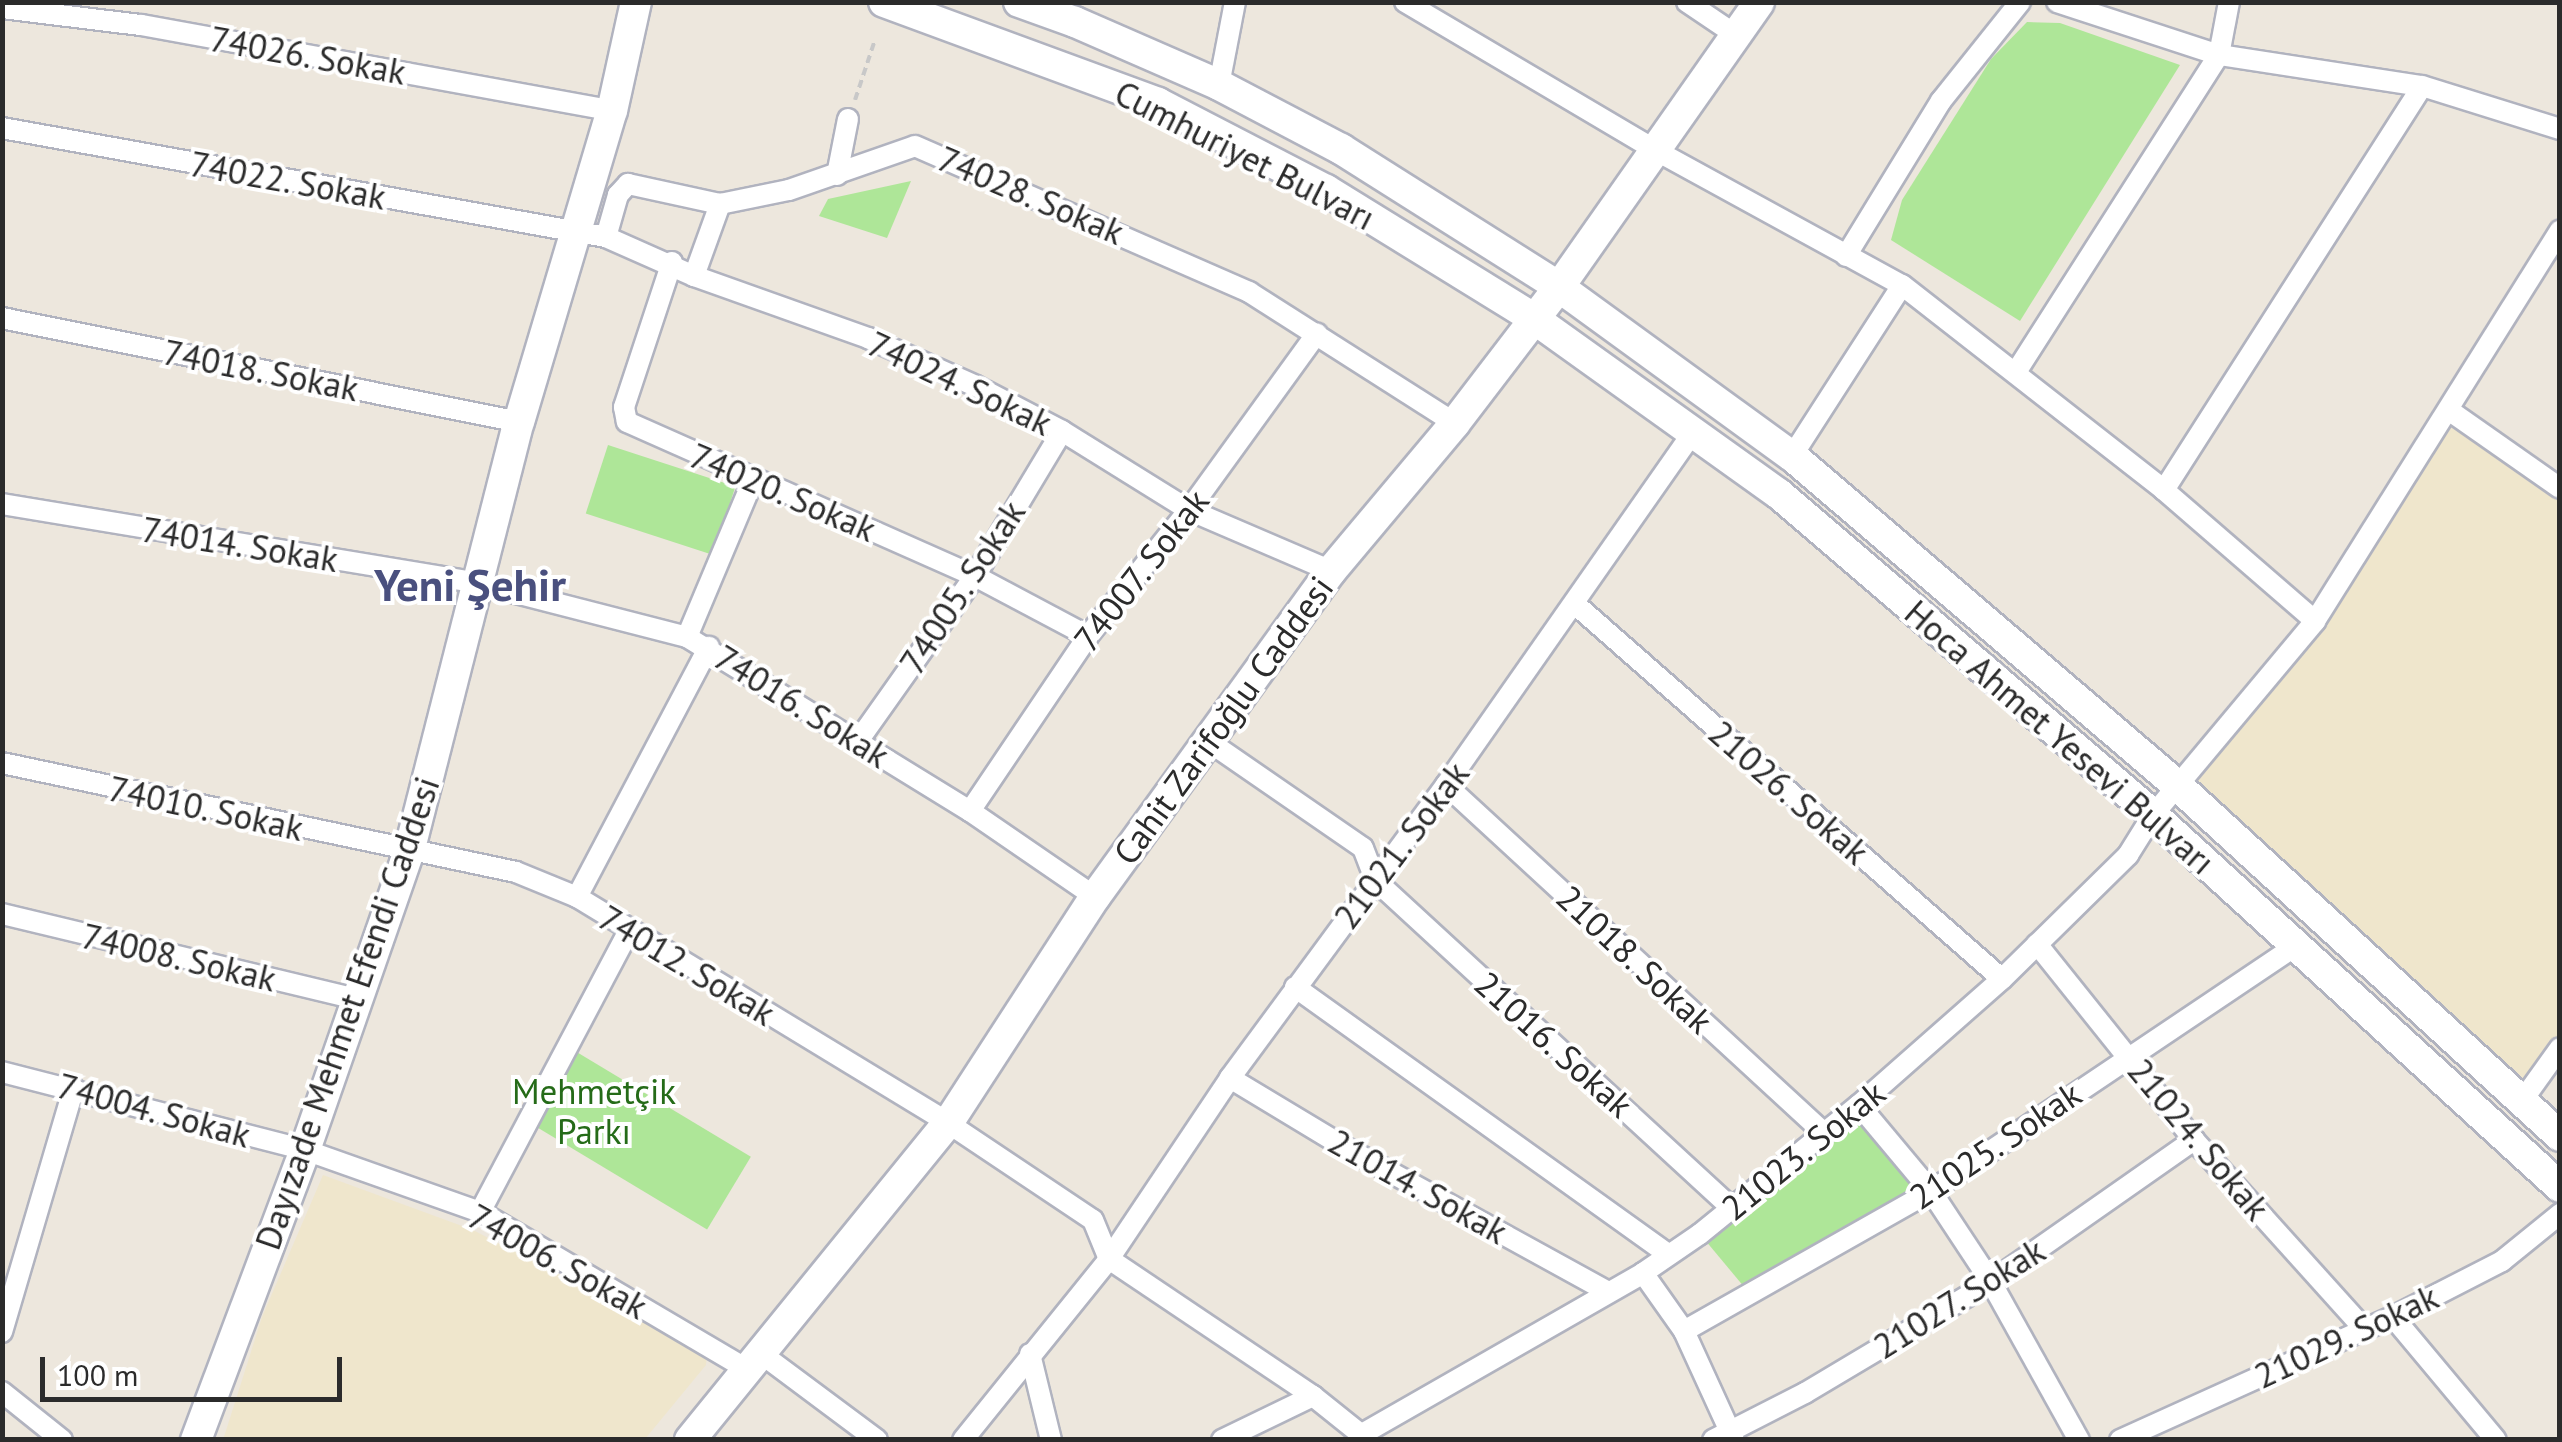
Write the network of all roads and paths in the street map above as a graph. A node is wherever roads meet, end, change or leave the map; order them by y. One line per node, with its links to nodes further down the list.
1 (636, 2): 18 (main road, Dayızade Mehmet Efendi Caddesi)
2 (884, 2): 34 (main road, Cumhuriyet Bulvarı)
3 (1020, 2): 12 (main road, Cumhuriyet Bulvarı)
4 (1235, 2): 16 (street)
5 (1405, 2): 22 (street)
6 (1687, 2): 13 (street)
7 (1759, 2): 13 (main road, Cahit Zarifoğlu Caddesi)
8 (2020, 2): 28 (street)
9 (2057, 2): 15 (street)
10 (2229, 2): 15 (street)
11 (2, 8): 18 (street, 74026. Sokak)
12 (1076, 12): 16 (main road, Cumhuriyet Bulvarı)
13 (1736, 35): 22 (main road, Cahit Zarifoğlu Caddesi)
14 (874, 40): 19 (path)
15 (2218, 55): 17 (street); 36 (street)
16 (1219, 85): 32 (main road, Cumhuriyet Bulvarı)
17 (2422, 86): 21 (street); 45 (street)
18 (612, 111): 25 (main road, Dayızade Mehmet Efendi Caddesi)
19 (848, 119): 23 (street)
20 (2, 128): 25 (street, 74022. Sokak)
21 (2560, 128)
22 (1655, 150): 28 (street); 32 (main road, Cahit Zarifoğlu Caddesi)
23 (837, 175): 24 (street, 74028. Sokak); 35 (street, 74028. Sokak)
24 (720, 204): 27 (street, 74028. Sokak); 30 (street)
25 (573, 230): 27 (street, 74024. Sokak); 38 (main road, Dayızade Mehmet Efendi Caddesi)
26 (2560, 231): 37 (street, 21023. Sokak)
27 (606, 236): 29 (street, 74024. Sokak)
28 (1846, 256): 31 (street)
29 (672, 262): 30 (street, 74024. Sokak); 43 (street, 74020. Sokak)
30 (694, 276): 40 (street, 74024. Sokak)
31 (1902, 285): 36 (street); 42 (street)
32 (1559, 287): 34 (main road, Cahit Zarifoğlu Caddesi); 42 (main road, Hoca Ahmet Yesevi Bulvarı)
33 (2, 318): 38 (street, 74018. Sokak)
34 (1534, 318): 39 (main road, Cahit Zarifoğlu Caddesi); 41 (main road, Hoca Ahmet Yesevi Bulvarı)
35 (1316, 333): 39 (street, 74028. Sokak); 47 (street, 74007. Sokak)
36 (2016, 372): 45 (street)
37 (2450, 411): 44 (street); 52 (street, 21023. Sokak)
38 (518, 422): 50 (main road, Dayızade Mehmet Efendi Caddesi)
39 (1455, 423): 48 (main road, Cahit Zarifoğlu Caddesi)
40 (1062, 430): 47 (street, 74024. Sokak); 49 (street, 74005. Sokak)
41 (1693, 432): 51 (street, 21021. Sokak); 62 (main road, Hoca Ahmet Yesevi Bulvarı)
42 (1792, 456): 60 (main road, Hoca Ahmet Yesevi Bulvarı)
43 (754, 478): 49 (street, 74020. Sokak); 54 (street)
44 (2560, 488)
45 (2164, 490): 52 (street)
46 (2, 504): 50 (street, 74014. Sokak)
47 (1189, 510): 48 (street, 74024. Sokak); 53 (street, 74007. Sokak)
48 (1331, 571): 57 (main road, Cahit Zarifoğlu Caddesi)
49 (975, 576): 53 (street, 74020. Sokak); 56 (street, 74005. Sokak)
50 (477, 583): 54 (street, 74016. Sokak); 63 (main road, Dayızade Mehmet Efendi Caddesi)
51 (1575, 604): 59 (street, 21021. Sokak); 71 (street, 21026. Sokak)
52 (2315, 621): 60 (street, 21023. Sokak)
53 (1088, 636): 61 (street, 74007. Sokak)
54 (688, 637): 55 (street, 74016. Sokak)
55 (709, 646): 56 (street, 74016. Sokak); 66 (street)
56 (858, 741): 61 (street, 74016. Sokak)
57 (1208, 741): 64 (street, 21016. Sokak); 65 (main road, Cahit Zarifoğlu Caddesi)
58 (2, 764): 63 (street, 74010. Sokak)
59 (1446, 785): 64 (street, 21021. Sokak); 82 (street, 21018. Sokak)
60 (2178, 786): 62 (street, 21023. Sokak); 79 (main road, Hoca Ahmet Yesevi Bulvarı)
61 (970, 810): 65 (street, 74016. Sokak)
62 (2153, 815): 69 (street, 21023. Sokak); 70 (main road, Hoca Ahmet Yesevi Bulvarı)
63 (409, 852): 66 (street, 74012. Sokak); 73 (main road, Dayızade Mehmet Efendi Caddesi)
64 (1374, 880): 72 (street, 21021. Sokak); 88 (street, 21016. Sokak)
65 (1096, 896): 81 (main road, Cahit Zarifoğlu Caddesi)
66 (576, 898): 68 (street, 74012. Sokak)
67 (2, 914): 73 (street, 74008. Sokak)
68 (629, 930): 81 (street, 74012. Sokak); 89 (street)
69 (2037, 944): 71 (street, 21023. Sokak); 75 (street, 21024. Sokak)
70 (2297, 945): 75 (street, 21025. Sokak); 86 (main road, Hoca Ahmet Yesevi Bulvarı)
71 (2002, 978): 80 (street, 21023. Sokak)
72 (1295, 987): 77 (street, 21021. Sokak); 91 (street)
73 (356, 999): 85 (main road, Dayızade Mehmet Efendi Caddesi)
74 (2560, 1048): 79 (street)
75 (2128, 1055): 84 (street, 21024. Sokak); 87 (street, 21025. Sokak)
76 (2, 1072): 78 (street, 74004. Sokak)
77 (1230, 1078): 92 (street, 21021. Sokak); 95 (street, 21014. Sokak)
78 (74, 1088): 85 (street, 74004. Sokak); 99 (street)
79 (2522, 1101): 83 (main road, Hoca Ahmet Yesevi Bulvarı)
80 (1859, 1106): 82 (street, 21023. Sokak); 87 (street)
81 (948, 1122): 92 (street, 74012. Sokak); 101 (main road, Cahit Zarifoğlu Caddesi)
82 (1824, 1132): 88 (street, 21023. Sokak)
83 (2560, 1136)
84 (2194, 1140): 94 (street, 21027. Sokak); 97 (street, 21024. Sokak)
85 (305, 1150): 89 (street, 74006. Sokak); 107 (main road, Dayızade Mehmet Efendi Caddesi)
86 (2560, 1187)
87 (1931, 1191): 94 (street); 98 (street, 21025. Sokak)
88 (1732, 1208): 91 (street, 21023. Sokak)
89 (480, 1212): 101 (street, 74006. Sokak)
90 (2560, 1214): 96 (street, 21029. Sokak)
91 (1667, 1253): 93 (street, 21023. Sokak)
92 (1110, 1260): 100 (street, 21021. Sokak); 103 (street)
93 (1642, 1273): 95 (street, 21023. Sokak); 98 (street)
94 (1991, 1282): 105 (street, 21027. Sokak); 113 (street)
95 (1607, 1291): 104 (street, 21023. Sokak)
96 (2393, 1317): 97 (street, 21029. Sokak); 115 (street)
97 (2365, 1330): 114 (street, 21029. Sokak)
98 (1684, 1331): 105 (street)
99 (2, 1332)
100 (1030, 1354): 110 (street, 21021. Sokak); 111 (street)
101 (755, 1362): 108 (main road, Cahit Zarifoğlu Caddesi); 109 (street, 74006. Sokak)
102 (2, 1392): 106 (street)
103 (1313, 1396): 104 (street); 112 (street)
104 (1366, 1436)
105 (1726, 1437)
106 (62, 1440)
107 (196, 1440)
108 (690, 1440)
109 (878, 1440)
110 (963, 1440)
111 (1051, 1440)
112 (1222, 1440)
113 (2078, 1440)
114 (2120, 1440)
115 (2496, 1440)

